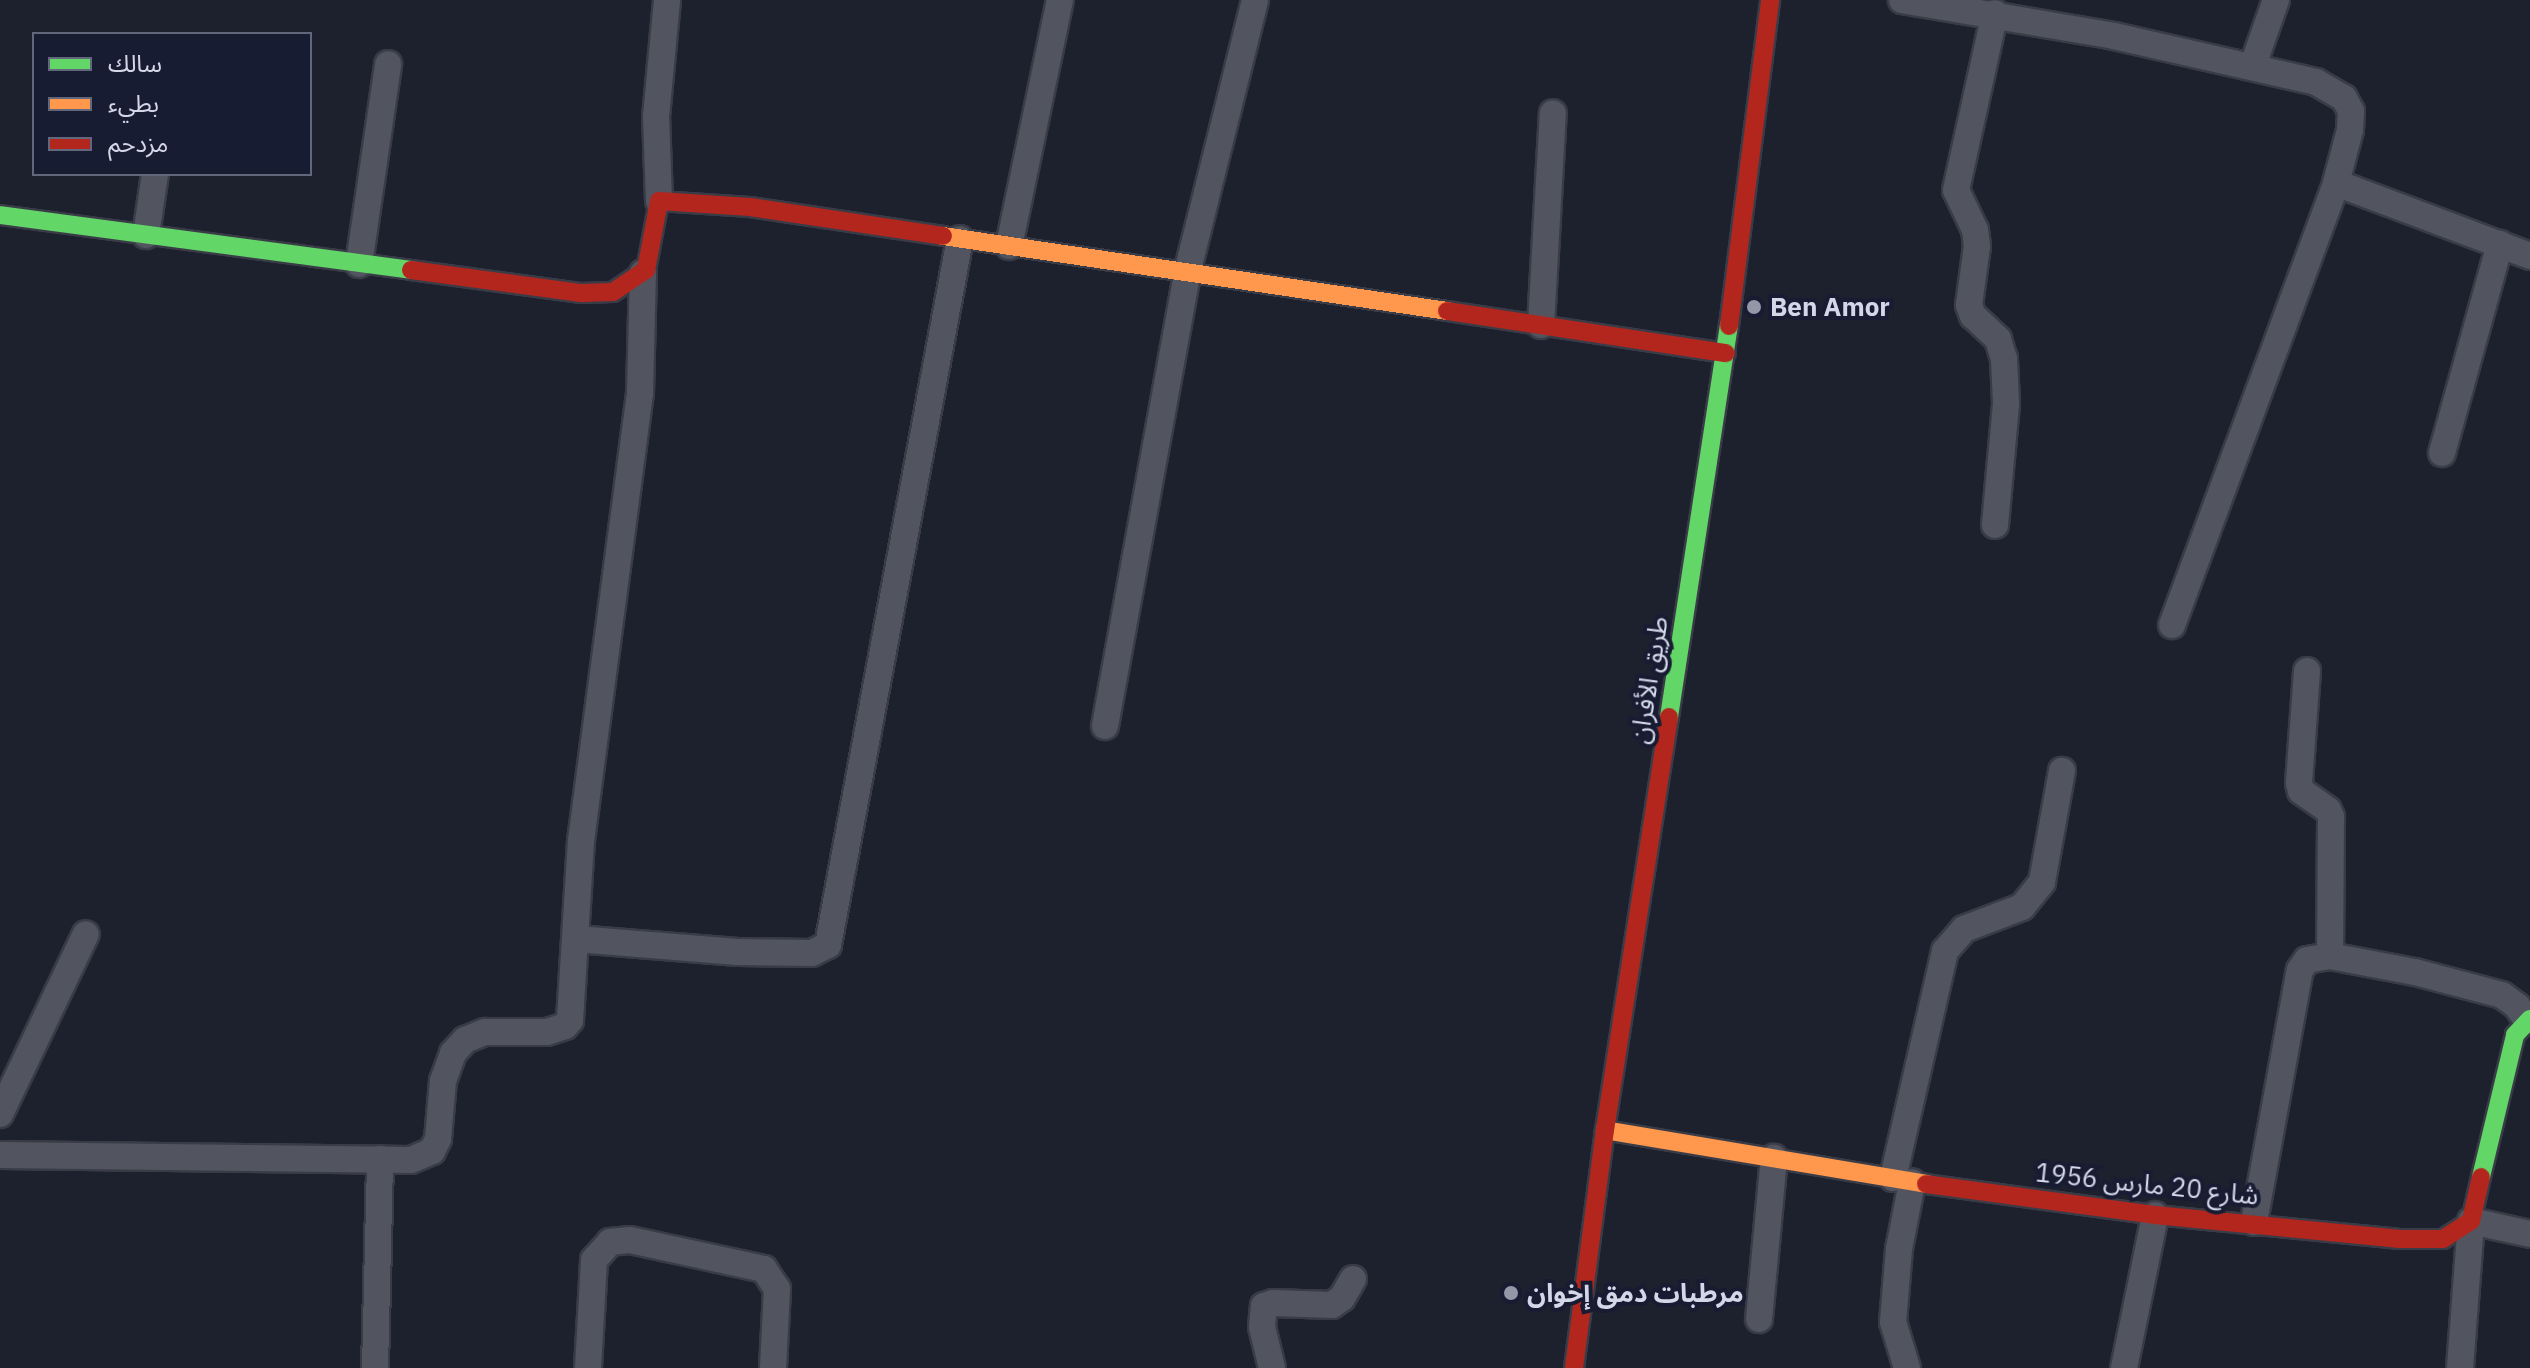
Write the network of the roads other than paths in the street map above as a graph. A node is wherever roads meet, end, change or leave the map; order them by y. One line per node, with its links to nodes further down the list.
1 (667, 0): 13 (street)
2 (1060, 0): 18 (street)
3 (1255, 0): 22 (street)
4 (1770, 0): 24 (street, طريق الأفران)
5 (1902, 0): 7 (street)
6 (2276, 0): 9 (street)
7 (1995, 13): 9 (street); 26 (street)
8 (388, 64): 20 (street)
9 (2253, 65): 12 (street)
10 (1553, 113): 23 (street)
11 (155, 176): 15 (street)
12 (2336, 183): 17 (street); 27 (street)
13 (659, 201): 16 (street); 21 (street)
14 (0, 215): 15 (street)
15 (146, 235): 20 (street)
16 (960, 239): 18 (street); 32 (street)
17 (2500, 244): 19 (street); 25 (street)
18 (1009, 246): 22 (street)
19 (2530, 256)
20 (359, 264): 21 (street)
21 (643, 273): 32 (street)
22 (1187, 273): 23 (street); 29 (street)
23 (1541, 325): 24 (street)
24 (1726, 353): 36 (street, طريق الأفران)
25 (2442, 453)
26 (1995, 525)
27 (2172, 625)
28 (2307, 671): 33 (street)
29 (1105, 726)
30 (2062, 771): 40 (street)
31 (86, 934): 35 (street)
32 (576, 939): 39 (street)
33 (2330, 956): 34 (street); 43 (street)
34 (2528, 1020): 42 (street)
35 (0, 1114)
36 (1605, 1130): 38 (street, شارع 20 مارس 1956); 51 (street, طريق الأفران)
37 (0, 1155): 39 (street)
38 (1774, 1158): 40 (street, شارع 20 مارس 1956); 46 (street)
39 (380, 1159): 47 (street)
40 (1902, 1180): 41 (street, شارع 20 مارس 1956); 52 (street)
41 (2155, 1215): 43 (street, شارع 20 مارس 1956); 53 (street)
42 (2471, 1221): 43 (street, شارع 20 مارس 1956); 44 (street); 54 (street)
43 (2254, 1222)
44 (2530, 1234)
45 (1353, 1279): 50 (street)
46 (1759, 1319)
47 (375, 1368)
48 (588, 1368): 49 (street)
49 (773, 1368)
50 (1272, 1368)
51 (1574, 1368)
52 (1907, 1368)
53 (2124, 1368)
54 (2460, 1368)

